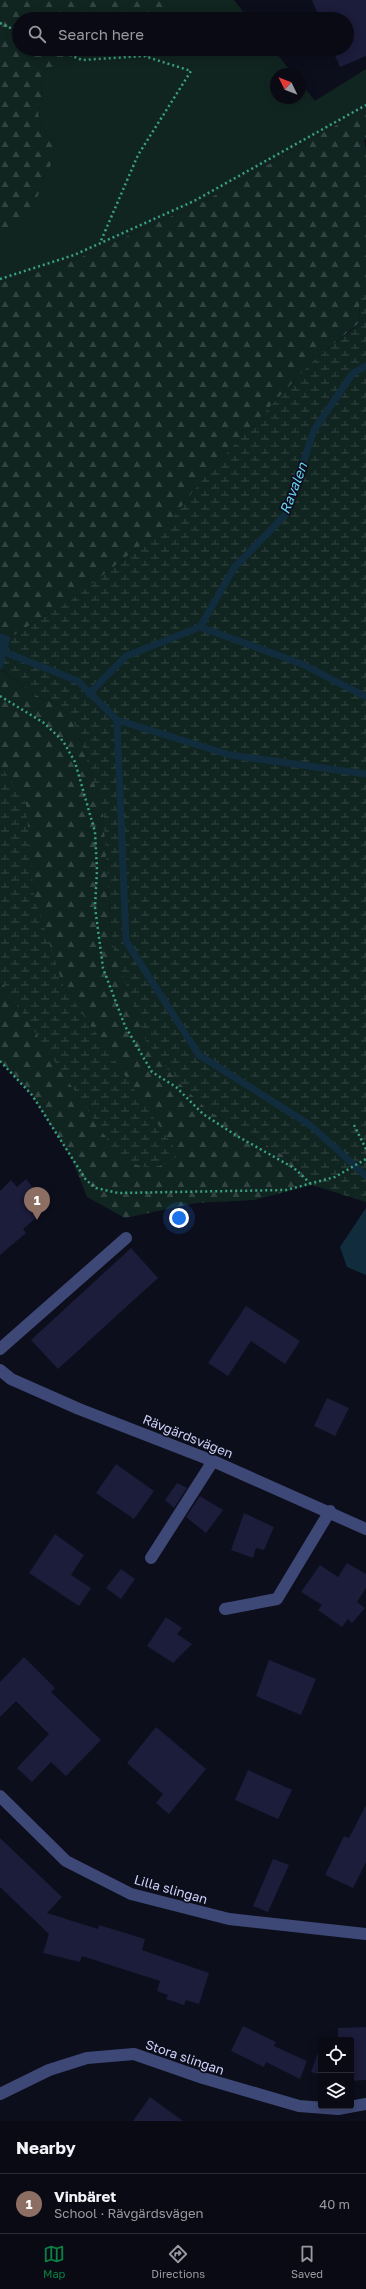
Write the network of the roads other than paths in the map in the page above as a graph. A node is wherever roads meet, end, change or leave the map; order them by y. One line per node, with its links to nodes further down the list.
1 (126, 1238): 2 (street)
2 (0, 1349)
3 (0, 1370): 4 (street, Rävgärdsvägen)
4 (213, 1461): 5 (street, Rävgärdsvägen); 7 (street)
5 (330, 1511): 6 (street, Rävgärdsvägen); 8 (street)
6 (366, 1529)
7 (151, 1558)
8 (225, 1609)
9 (0, 1796): 10 (street, Lilla slingan)
10 (366, 1934)
11 (0, 2094): 12 (street, Stora slingan)
12 (366, 2104)

